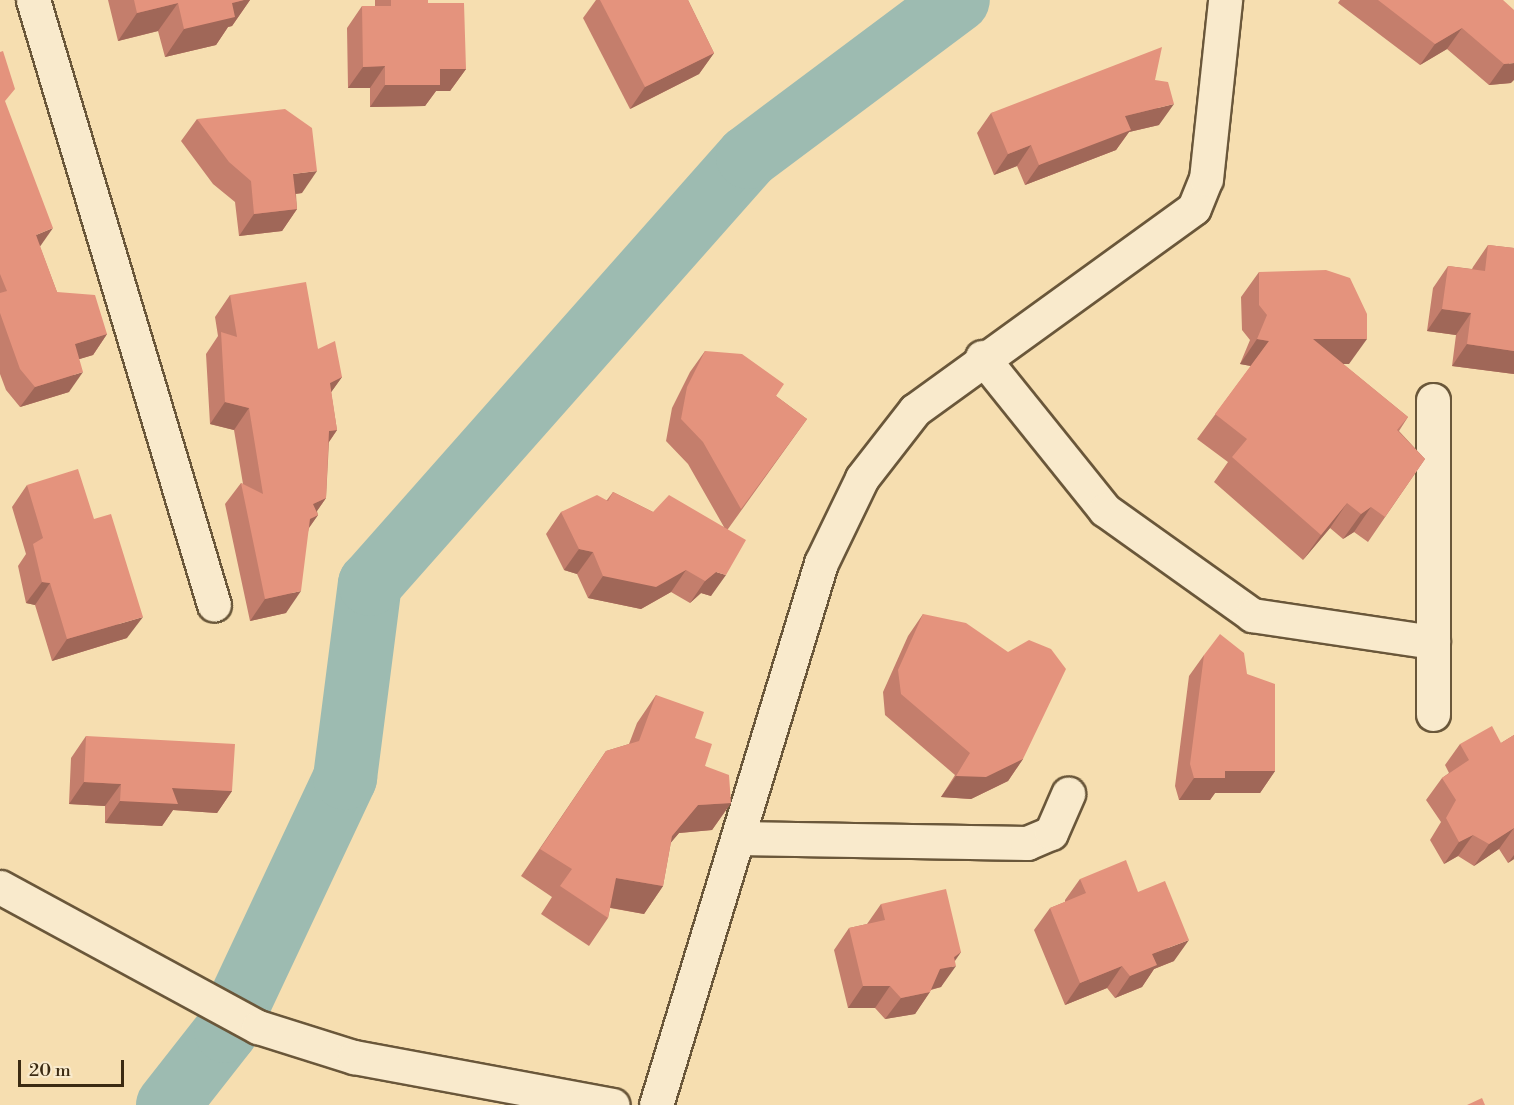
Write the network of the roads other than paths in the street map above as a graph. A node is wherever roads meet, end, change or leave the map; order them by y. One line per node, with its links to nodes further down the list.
1 (33, 0): 5 (street)
2 (1225, 0): 3 (street)
3 (982, 357): 6 (street); 9 (street)
4 (1433, 400): 6 (street)
5 (214, 605)
6 (1433, 642): 7 (street)
7 (1433, 714)
8 (1068, 794): 9 (street)
9 (738, 838): 12 (street)
10 (0, 887): 11 (street)
11 (613, 1105)
12 (656, 1105)

